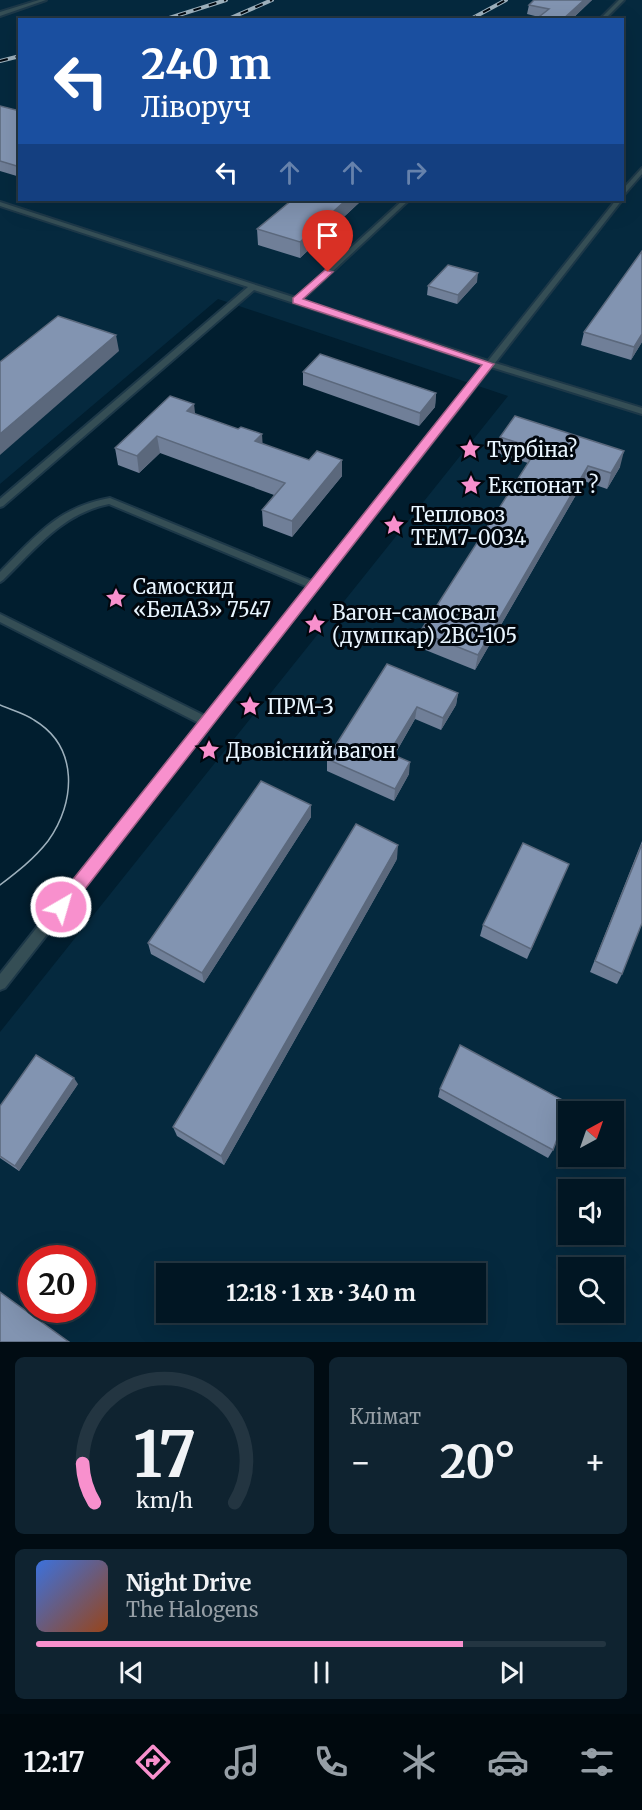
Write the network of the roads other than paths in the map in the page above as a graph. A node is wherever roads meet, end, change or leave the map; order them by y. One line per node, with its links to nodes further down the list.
1 (44, 0): 3 (lane)
2 (622, 0): 4 (lane)
3 (0, 14)
4 (603, 18)
5 (642, 170): 6 (lane)
6 (624, 192)
7 (405, 201): 11 (lane)
8 (618, 201): 12 (lane)
9 (0, 204): 10 (lane)
10 (254, 286): 11 (lane); 14 (lane)
11 (297, 300): 12 (lane)
12 (489, 364): 13 (lane); 16 (lane)
13 (642, 411)
14 (0, 504)
15 (0, 578): 16 (lane)
16 (312, 585): 18 (lane)
17 (0, 618): 18 (lane)
18 (205, 721): 19 (lane)
19 (0, 984)

